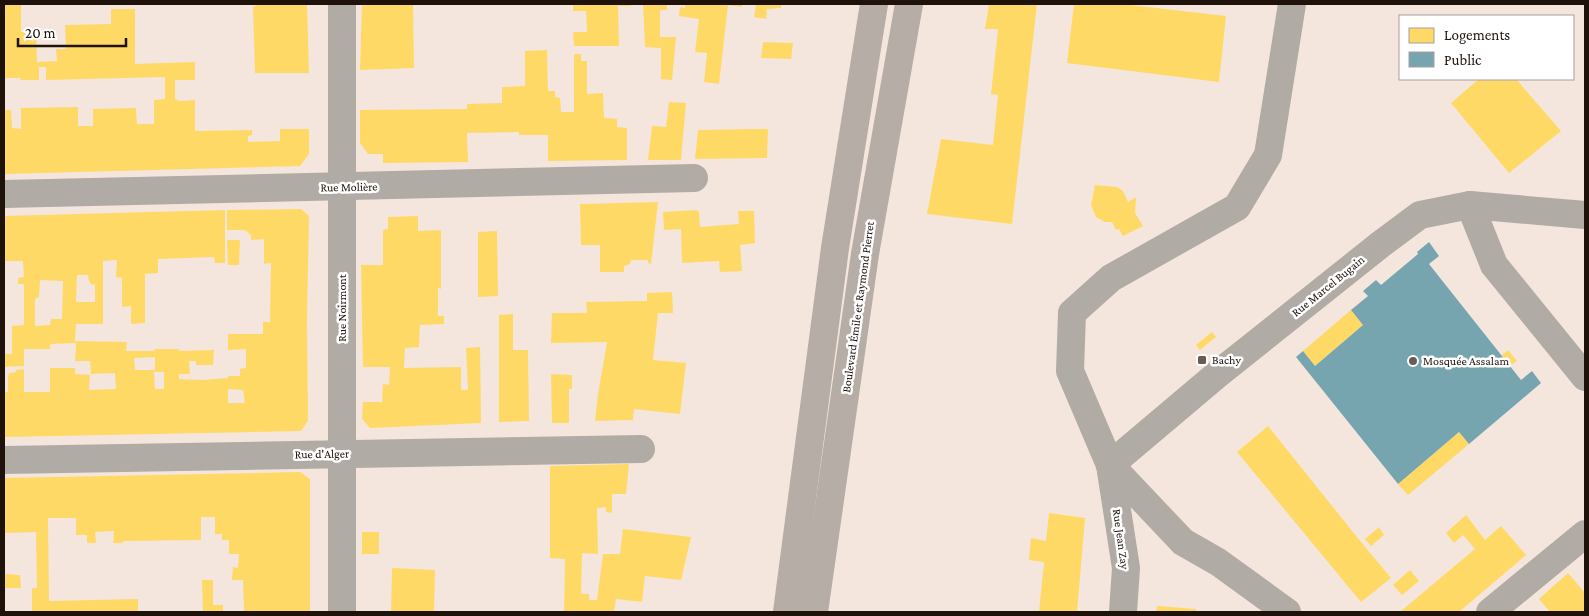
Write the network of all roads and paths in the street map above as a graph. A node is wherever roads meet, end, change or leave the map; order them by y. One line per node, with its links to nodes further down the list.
1 (342, 4): 6 (street, Rue Noirmont)
2 (874, 4): 17 (main road)
3 (1292, 4): 14 (street)
4 (909, 5): 18 (main road, Boulevard Émile et Raymond Pierret)
5 (694, 178): 6 (street, Rue Molière)
6 (342, 187): 7 (street, Rue Molière); 12 (street, Rue Noirmont)
7 (4, 194)
8 (1470, 205): 9 (street, Rue Marcel Bugain); 10 (street); 14 (street, Rue Marcel Bugain)
9 (1585, 215)
10 (1585, 378)
11 (641, 449): 12 (street, Rue d'Alger)
12 (342, 454): 13 (street, Rue d'Alger); 16 (street, Rue Noirmont)
13 (4, 460)
14 (1110, 465): 19 (street, Rue Jean Zay); 20 (street)
15 (1585, 534): 21 (street)
16 (342, 612)
17 (787, 612)
18 (814, 612)
19 (1123, 612)
20 (1287, 612)
21 (1490, 612)

